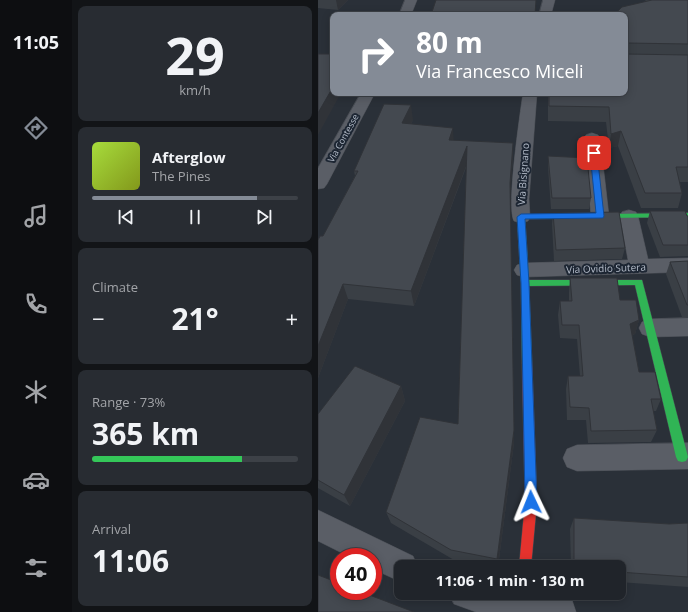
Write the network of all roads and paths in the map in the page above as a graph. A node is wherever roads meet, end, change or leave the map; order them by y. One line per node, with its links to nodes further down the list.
1 (411, 0): 3 (street)
2 (549, 0): 4 (street)
3 (406, 12)
4 (546, 12)
5 (366, 96): 8 (street, Via Contesse)
6 (530, 96): 12 (street, Via Bisignano)
7 (592, 138): 10 (street)
8 (318, 184)
9 (688, 215): 11 (street)
10 (600, 216): 11 (street); 12 (street)
11 (628, 216): 14 (street)
12 (521, 217): 15 (street, Via Bisignano)
13 (688, 265): 14 (street, Via Ovidio Sutera)
14 (639, 274): 15 (street, Via Ovidio Sutera); 17 (street)
15 (524, 276): 21 (street, Via Bisignano)
16 (688, 327): 17 (street)
17 (650, 328): 18 (street)
18 (685, 456): 19 (street)
19 (577, 458)
20 (318, 525): 22 (street)
21 (526, 560)
22 (394, 563)
23 (522, 600): 24 (street)
24 (560, 612)

